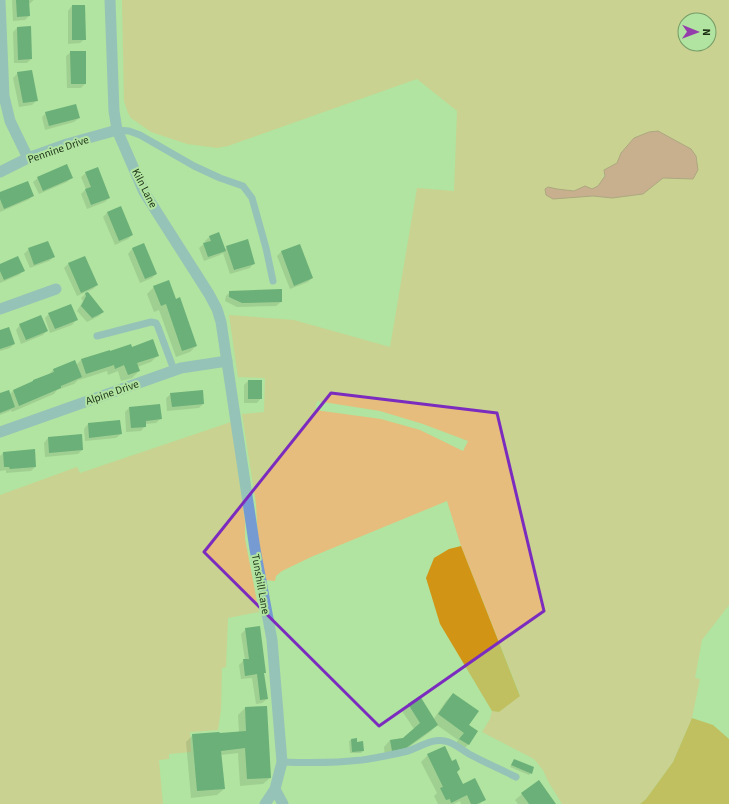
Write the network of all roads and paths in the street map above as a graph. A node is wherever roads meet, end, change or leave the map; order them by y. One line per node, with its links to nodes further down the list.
1 (0, 0): 4 (street)
2 (110, 0): 3 (street, Kiln Lane)
3 (118, 130): 4 (street, Pennine Drive); 6 (lane); 10 (street, Kiln Lane)
4 (28, 158): 5 (street, Pennine Drive)
5 (0, 172)
6 (273, 281)
7 (56, 288): 8 (street)
8 (0, 309)
9 (97, 336): 11 (lane)
10 (227, 361): 11 (street, Alpine Drive); 13 (street, Tunshill Lane)
11 (174, 370): 12 (street, Alpine Drive)
12 (0, 432)
13 (282, 762): 14 (lane); 15 (street, Tunshill Lane)
14 (516, 777)
15 (274, 789): 16 (street, Tunshill Lane); 17 (street)
16 (264, 804)
17 (283, 804)

